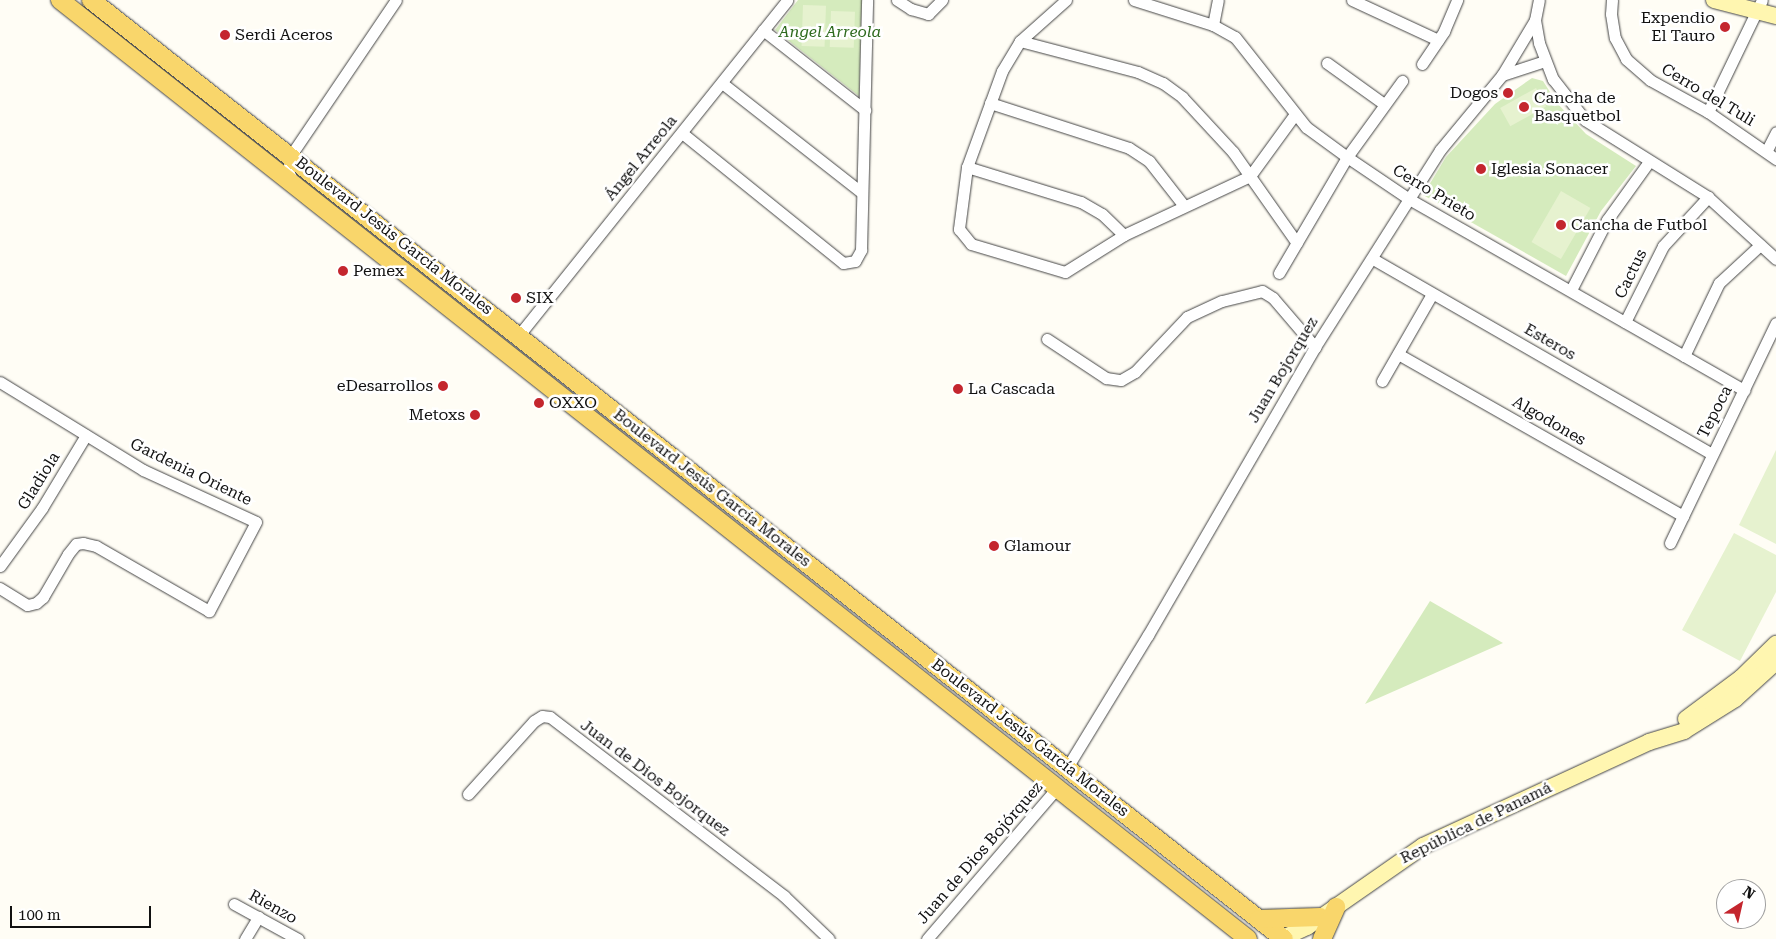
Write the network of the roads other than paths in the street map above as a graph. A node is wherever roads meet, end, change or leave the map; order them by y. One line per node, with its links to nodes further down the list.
1 (60, 0): 43 (main road, Boulevard Jesús García Morales)
2 (91, 0): 37 (main road, Boulevard Jesús García Morales)
3 (396, 0): 37 (street)
4 (787, 0): 20 (street, Ángel Arreola)
5 (868, 0): 31 (street)
6 (897, 0): 15 (street)
7 (1066, 0): 22 (street)
8 (1134, 0): 19 (street, Cerro Prieto)
9 (1218, 0): 19 (street)
10 (1352, 0): 21 (street)
11 (1457, 0): 21 (street)
12 (1540, 0): 18 (street, Juan Bojorquez)
13 (1612, 0): 32 (street, Cerro del Tuli)
14 (1714, 0): 16 (main road)
15 (939, 4)
16 (1758, 6): 17 (main road); 32 (street)
17 (1776, 16)
18 (1535, 20): 23 (street); 26 (street, Juan Bojorquez)
19 (1213, 26): 33 (street, Cerro Prieto)
20 (763, 30): 28 (street, Ángel Arreola); 31 (street)
21 (1438, 40): 25 (street)
22 (1020, 41): 29 (street); 42 (street)
23 (1545, 61): 26 (street); 40 (street)
24 (1327, 63): 30 (street)
25 (1422, 64)
26 (1502, 75): 46 (street, Juan Bojorquez)
27 (1402, 81): 30 (street)
28 (722, 82): 35 (street, Ángel Arreola); 44 (street)
29 (990, 103): 41 (street); 47 (street)
30 (1384, 104): 38 (street)
31 (865, 110): 44 (street)
32 (1708, 112): 36 (street, Cerro del Tuli)
33 (1295, 114): 38 (street, Cerro Prieto); 42 (street)
34 (1776, 132): 36 (street)
35 (682, 133): 44 (street); 58 (street, Ángel Arreola)
36 (1767, 150): 39 (street, Cerro del Tuli)
37 (291, 155): 43 (street); 58 (main road, Boulevard Jesús García Morales)
38 (1347, 157): 46 (street, Cerro Prieto); 49 (street)
39 (1776, 159)
40 (1648, 162): 45 (street); 54 (street)
41 (967, 167): 48 (street); 48 (street)
42 (1250, 176): 47 (street); 49 (street)
43 (295, 185): 67 (main road, Boulevard Jesús García Morales)
44 (861, 192)
45 (1708, 197): 50 (street); 56 (street, Cactus)
46 (1409, 199): 51 (street, Juan Bojorquez); 54 (street, Cerro Prieto)
47 (1184, 206): 48 (street)
48 (1124, 235)
49 (1297, 244): 53 (street)
50 (1760, 245): 52 (street); 62 (street)
51 (1373, 258): 55 (street, Esteros); 60 (street, Juan Bojorquez)
52 (1776, 260)
53 (1279, 273)
54 (1571, 290): 56 (street, Cerro Prieto)
55 (1432, 294): 61 (street); 69 (street, Esteros)
56 (1625, 322): 62 (street, Cerro Prieto)
57 (1776, 323): 66 (street, Tepoca)
58 (519, 335): 65 (main road, Boulevard Jesús García Morales)
59 (1047, 338): 60 (street)
60 (1315, 347): 79 (street, Juan Bojorquez)
61 (1398, 354): 64 (street); 70 (street, Algodones)
62 (1684, 356): 66 (street, Cerro Prieto)
63 (0, 382): 68 (street, Gardenia Oriente)
64 (1382, 382)
65 (580, 383): 67 (main road); 79 (main road, Boulevard Jesús García Morales)
66 (1744, 390): 69 (street, Tepoca)
67 (564, 400): 80 (main road, Boulevard Jesús García Morales)
68 (86, 435): 72 (street, Gladiola); 73 (street, Gardenia Oriente)
69 (1712, 454): 70 (street, Tepoca)
70 (1683, 516): 71 (street, Tepoca)
71 (1670, 543)
72 (0, 566)
73 (0, 588)
74 (1776, 644): 77 (main road, República de Panamá)
75 (1776, 652): 77 (main road)
76 (1776, 662): 78 (main road, República de Panamá)
77 (1703, 706): 78 (main road, República de Panamá)
78 (1657, 738): 83 (main road, República de Panamá)
79 (1068, 766): 85 (main road, Boulevard Jesús García Morales)
80 (1058, 788): 86 (main road, Boulevard Jesús García Morales); 91 (street, Juan de Dios Bojórquez)
81 (468, 794): 90 (street, Juan de Dios Bojorquez)
82 (234, 904): 84 (street, Rienzo)
83 (1336, 907): 87 (main road, República de Panamá); 93 (main road)
84 (258, 917): 88 (street); 89 (street, Rienzo)
85 (1259, 919): 87 (main road); 87 (main road, Boulevard Jesús García Morales)
86 (1233, 933): 92 (main road, Boulevard Jesús García Morales)
87 (1296, 933)
88 (246, 939)
89 (298, 939)
90 (829, 939)
91 (927, 939)
92 (1248, 939)
93 (1322, 939)

